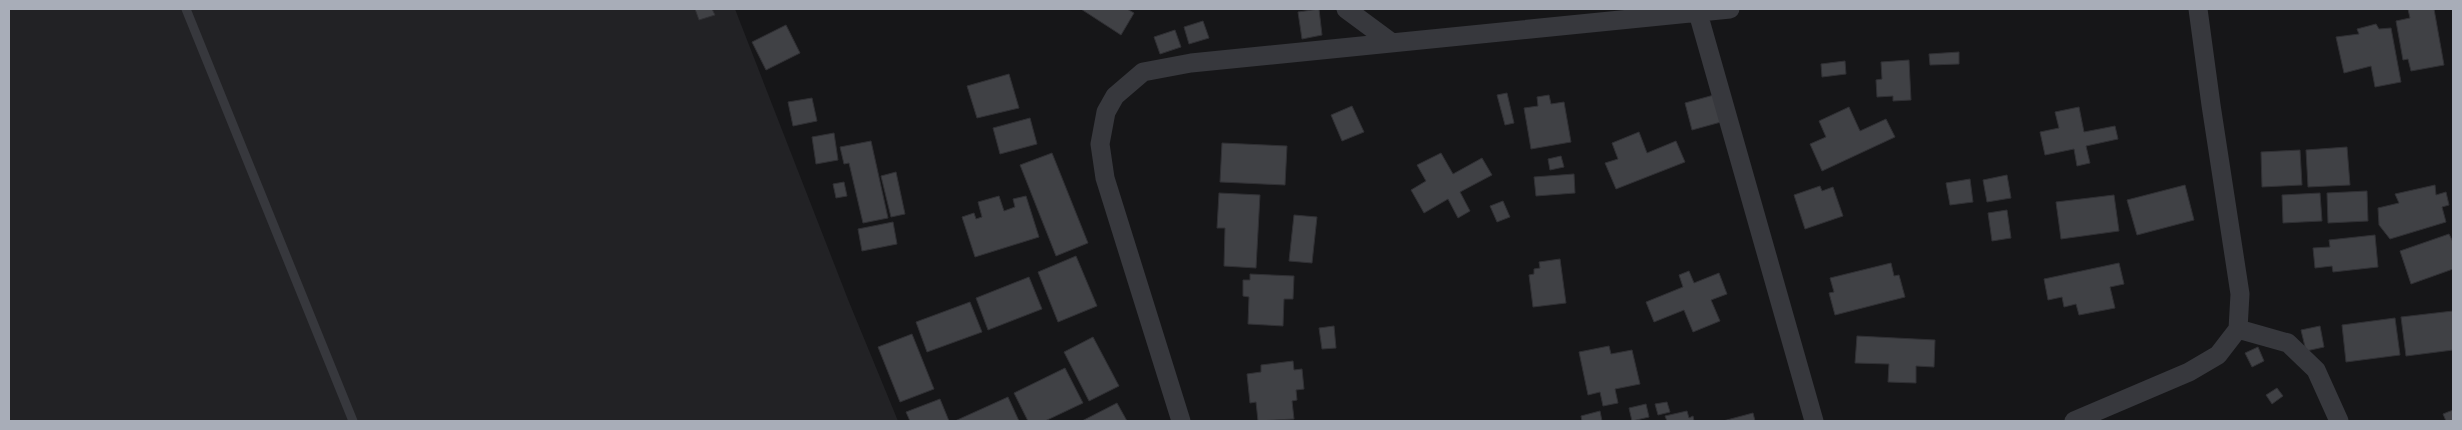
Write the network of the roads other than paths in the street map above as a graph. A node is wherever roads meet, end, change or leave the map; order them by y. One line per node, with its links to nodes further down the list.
1 (186, 9): 8 (lane)
2 (1346, 9): 6 (street)
3 (1730, 9): 5 (street)
4 (2198, 9): 7 (street)
5 (1698, 13): 6 (street); 10 (street)
6 (1392, 43): 9 (street)
7 (2238, 329): 11 (street); 12 (street)
8 (353, 421)
9 (1181, 421)
10 (1814, 421)
11 (2074, 421)
12 (2339, 421)

